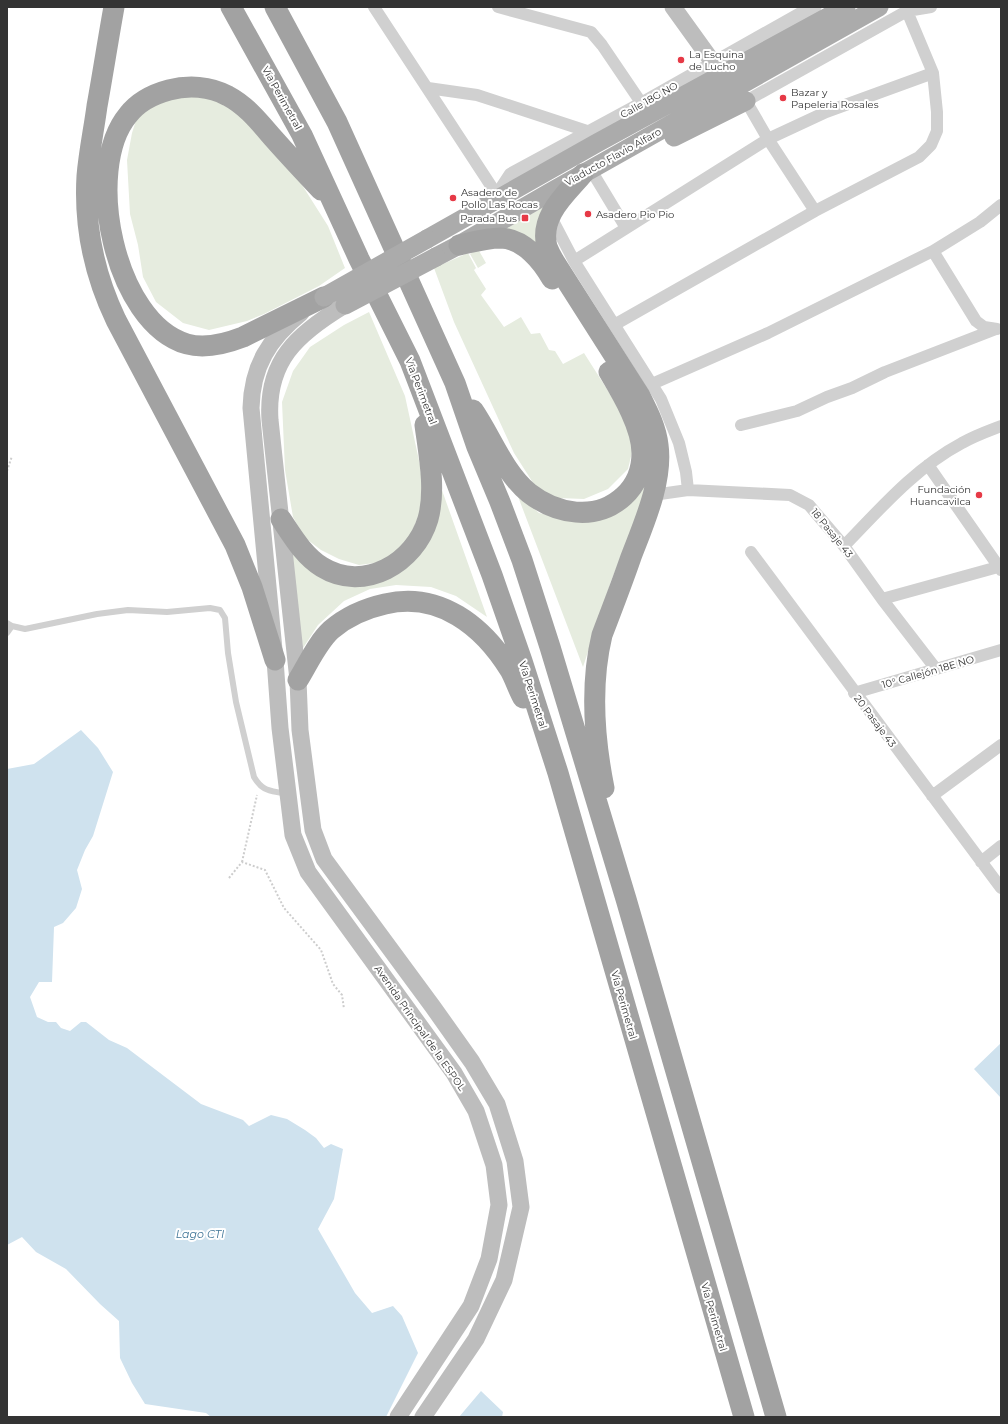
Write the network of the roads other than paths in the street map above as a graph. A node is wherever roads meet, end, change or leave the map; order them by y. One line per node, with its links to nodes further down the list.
1 (114, 7): 49 (highway)
2 (231, 7): 22 (highway, Vía Perimetral)
3 (374, 7): 14 (street)
4 (498, 7): 16 (street)
5 (673, 7): 12 (main road)
6 (814, 7): 12 (street, Calle 18G NO)
7 (846, 7): 12 (main road, Viaducto Flavio Alfaro)
8 (879, 7): 19 (main road, Viaducto Flavio Alfaro)
9 (931, 7): 11 (street)
10 (278, 11): 34 (highway)
11 (908, 11): 13 (street); 15 (street)
12 (718, 69): 16 (street, Calle 18G NO); 20 (main road, Viaducto Flavio Alfaro)
13 (933, 73): 18 (street); 23 (street)
14 (428, 88): 17 (street); 20 (street)
15 (746, 101): 18 (street); 19 (main road)
16 (642, 104): 17 (street, Calle 18G NO)
17 (590, 132): 20 (street, Calle 18G NO)
18 (768, 139): 23 (street); 25 (street)
19 (590, 170): 24 (highway); 25 (street); 26 (main road, Viaducto Flavio Alfaro)
20 (495, 199): 29 (main road, Viaducto Flavio Alfaro, bridge)
21 (1001, 205): 27 (street)
22 (336, 207): 29 (highway); 33 (highway, Vía Perimetral)
23 (815, 211): 31 (street)
24 (550, 215): 28 (street); 40 (highway)
25 (626, 228): 28 (street)
26 (459, 246): 30 (main road, Viaducto Flavio Alfaro, bridge); 34 (highway)
27 (933, 251): 32 (street); 35 (street)
28 (574, 261): 31 (street)
29 (324, 296): 49 (main road, Avenida Principal de la ESPOL)
30 (345, 305): 41 (main road)
31 (614, 325): 35 (street)
32 (998, 328): 36 (street)
33 (410, 361): 41 (highway); 56 (highway, Vía Perimetral)
34 (455, 383): 63 (highway)
35 (652, 384): 39 (street)
36 (741, 425)
37 (1001, 426): 38 (street)
38 (928, 465): 42 (street); 44 (street)
39 (688, 490): 40 (street, 18 Pasaje 43); 42 (street, 18 Pasaje 43)
40 (653, 495): 63 (highway)
41 (281, 519): 51 (main road)
42 (844, 546): 45 (street, 18 Pasaje 43)
43 (750, 552): 52 (street, 20 Pasaje 43)
44 (1000, 569): 45 (street)
45 (882, 599): 50 (street, 18 Pasaje 43)
46 (10, 625): 47 (lane); 58 (lane)
47 (7, 633)
48 (1001, 650): 50 (street, 10° Callejón 18E NO)
49 (275, 660): 54 (main road, Avenida Principal de la ESPOL)
50 (936, 669): 52 (street, 10° Callejón 18E NO)
51 (298, 680): 53 (main road); 56 (highway)
52 (854, 693): 59 (street, 20 Pasaje 43)
53 (298, 705): 54 (main road); 57 (main road)
54 (278, 708): 58 (main road, Avenida Principal de la ESPOL)
55 (1001, 745): 59 (street)
56 (558, 773): 68 (highway, Vía Perimetral)
57 (307, 789): 58 (main road); 64 (main road)
58 (288, 794): 65 (main road, Avenida Principal de la ESPOL)
59 (932, 796): 61 (street, 20 Pasaje 43)
60 (1001, 846): 61 (street)
61 (981, 862): 62 (street, 20 Pasaje 43)
62 (1001, 888)
63 (626, 899): 69 (highway)
64 (434, 1007): 65 (main road); 67 (main road)
65 (414, 1020): 66 (main road, Avenida Principal de la ESPOL)
66 (398, 1417)
67 (423, 1417)
68 (744, 1417)
69 (776, 1417)

